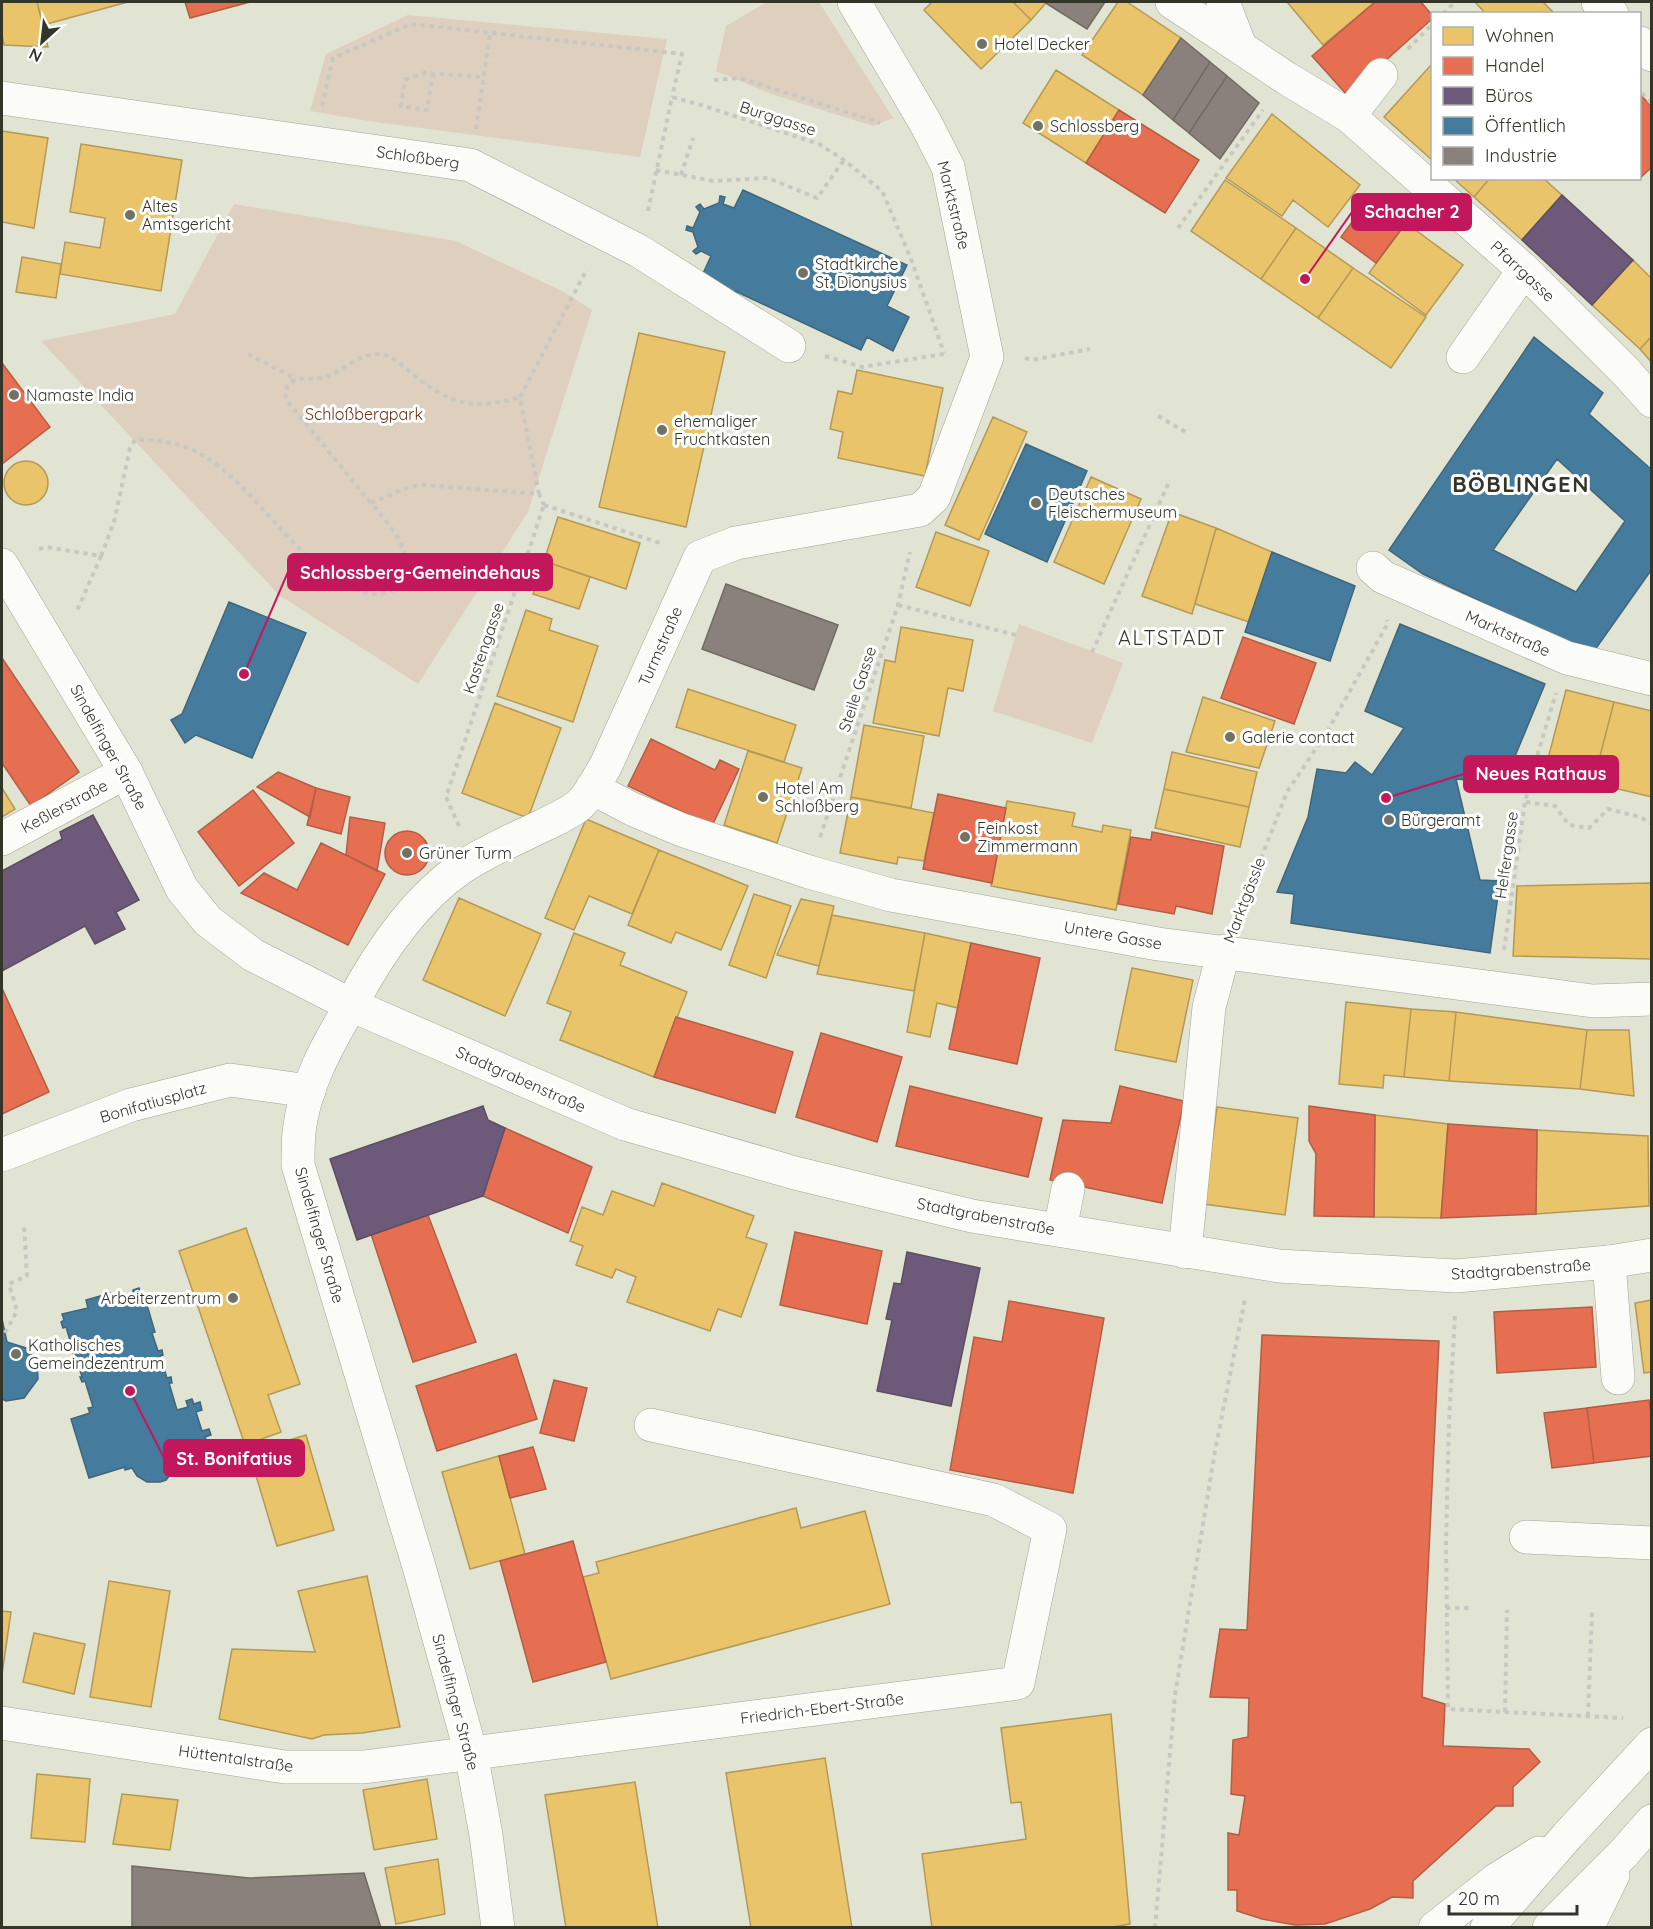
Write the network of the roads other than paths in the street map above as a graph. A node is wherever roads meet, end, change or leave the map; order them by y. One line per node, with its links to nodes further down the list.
1 (854, 2): 14 (street, Marktstraße)
2 (1172, 2): 5 (street, Pfarrgasse)
3 (1223, 2): 5 (street)
4 (1641, 44): 6 (street)
5 (1240, 46): 9 (street, Pfarrgasse)
6 (1652, 56)
7 (1381, 75): 9 (street)
8 (2, 98): 11 (street, Schloßberg)
9 (1349, 116): 10 (street, Pfarrgasse)
10 (1524, 270): 12 (street); 13 (street, Pfarrgasse)
11 (789, 346)
12 (1463, 357)
13 (1652, 401)
14 (700, 557): 19 (street, Turmstraße)
15 (2, 565): 18 (street, Sindelfinger Straße)
16 (1378, 573): 17 (street, Marktstraße)
17 (1652, 680)
18 (126, 772): 20 (street, Keßlerstraße); 23 (street, Sindelfinger Straße)
19 (592, 788): 21 (street, Untere Gasse); 23 (street, Turmstraße)
20 (2, 839)
21 (1224, 951): 22 (street, Untere Gasse); 28 (street, Marktgässle)
22 (1652, 999)
23 (351, 1005): 24 (street, Sindelfinger Straße); 27 (street, Stadtgrabenstraße)
24 (309, 1091): 25 (street, Bonifatiusplatz); 37 (street, Sindelfinger Straße)
25 (2, 1155)
26 (1068, 1189): 27 (street)
27 (1060, 1230): 28 (street, Stadtgrabenstraße)
28 (1185, 1252): 30 (street, Stadtgrabenstraße)
29 (1652, 1256): 30 (street, Stadtgrabenstraße)
30 (1610, 1262): 31 (street)
31 (1618, 1378)
32 (651, 1425): 37 (street, Friedrich-Ebert-Straße)
33 (1526, 1536): 34 (street)
34 (1652, 1543)
35 (2, 1723): 37 (street, Hüttentalstraße)
36 (1652, 1744): 39 (street)
37 (471, 1753): 41 (street, Sindelfinger Straße)
38 (1652, 1821): 40 (street)
39 (1568, 1835): 42 (street); 43 (street)
40 (1623, 1854): 44 (street); 45 (street)
41 (498, 1928)
42 (1435, 1928)
43 (1487, 1928)
44 (1549, 1928)
45 (1587, 1928)

